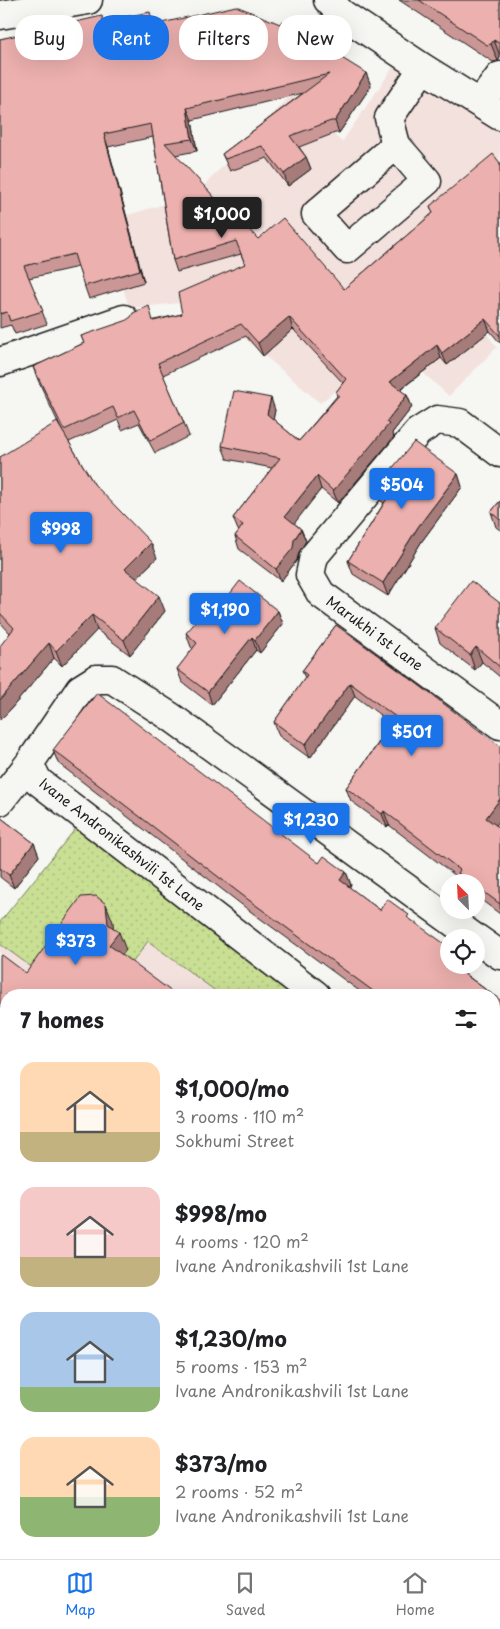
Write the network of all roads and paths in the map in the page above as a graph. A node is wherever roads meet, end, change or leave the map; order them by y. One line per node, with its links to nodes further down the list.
1 (88, 0): 3 (street)
2 (328, 0): 4 (street)
3 (0, 15)
4 (423, 68): 6 (street); 7 (street)
5 (500, 76): 6 (street)
6 (490, 110)
7 (396, 146)
8 (124, 319): 9 (street)
9 (0, 362)
10 (500, 453): 11 (street, Marukhi 1st Lane)
11 (500, 725)
12 (29, 764): 13 (street); 14 (street, Ivane Andronikashvili 1st Lane); 17 (street, Ivane Andronikashvili 1st Lane)
13 (0, 801)
14 (464, 929)
15 (485, 944): 16 (street, Ivane Andronikashvili 1st Lane)
16 (500, 955)
17 (308, 989)

